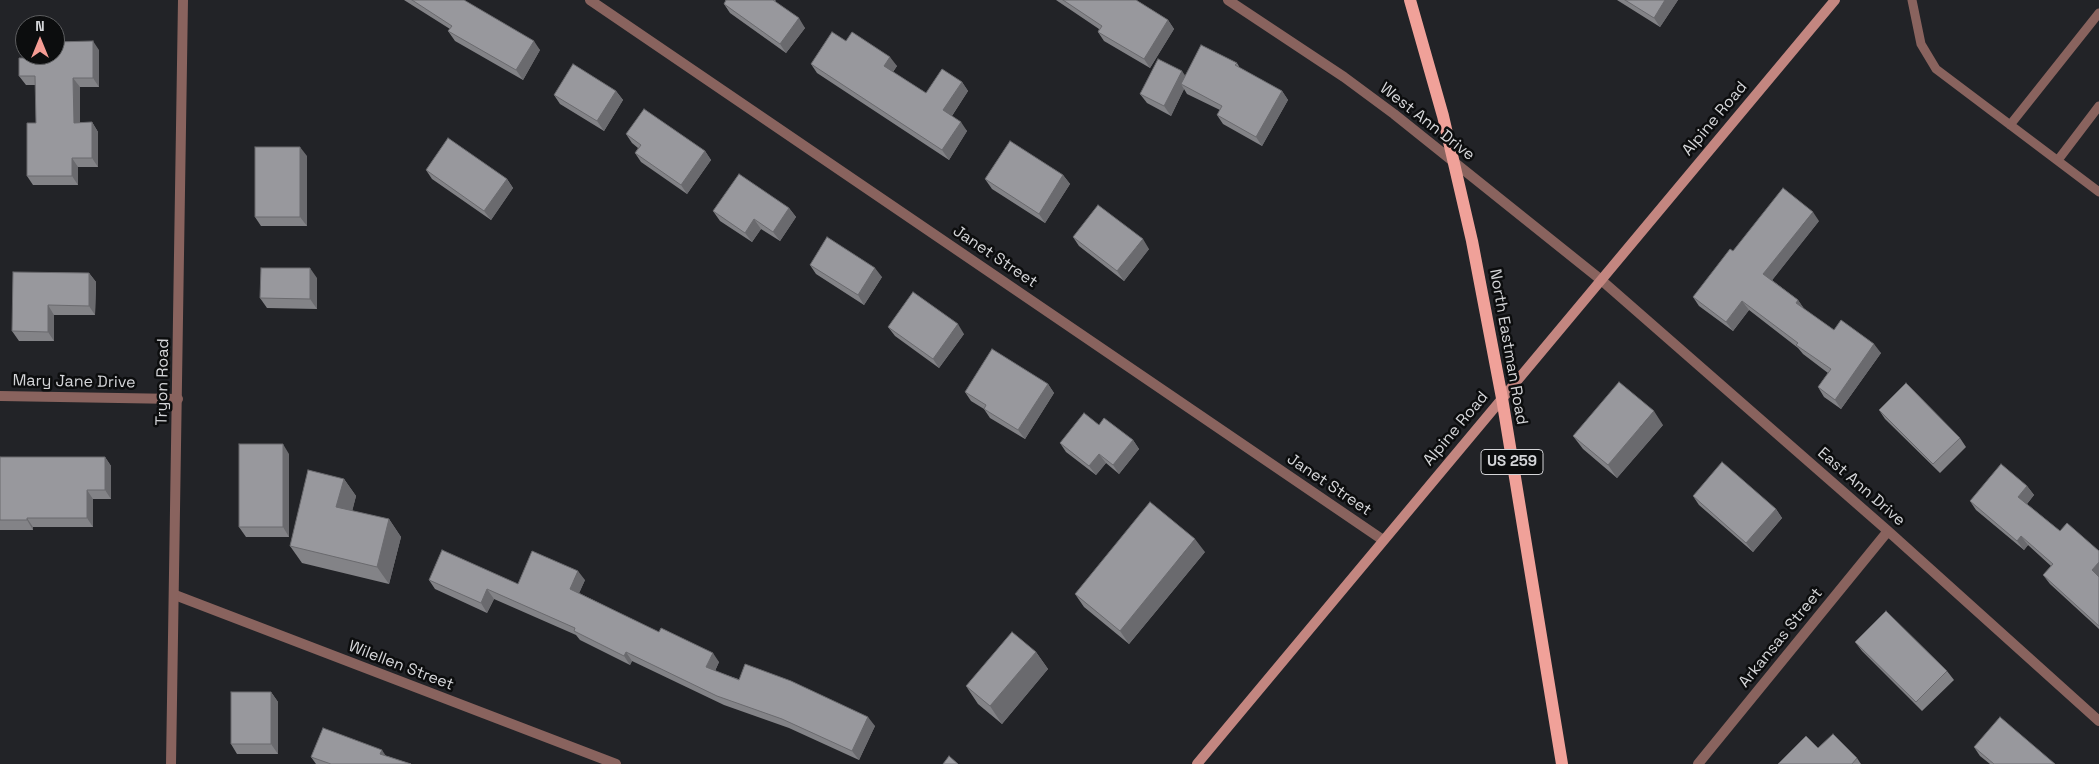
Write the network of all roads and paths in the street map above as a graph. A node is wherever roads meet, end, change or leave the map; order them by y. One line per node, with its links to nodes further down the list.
1 (183, 0): 16 (street, Tryon Road)
2 (590, 0): 18 (street, Janet Street)
3 (1228, 0): 11 (street, West Ann Drive)
4 (1410, 0): 11 (main road, North Eastman Road / US 259)
5 (1835, 0): 13 (main road, Alpine Road)
6 (1912, 0): 9 (lane)
7 (2099, 13): 9 (lane)
8 (2099, 106): 10 (lane)
9 (2010, 125): 10 (lane)
10 (2058, 160): 12 (lane)
11 (1454, 161): 13 (street, West Ann Drive); 15 (main road, North Eastman Road / US 259)
12 (2099, 192)
13 (1600, 279): 15 (main road, Alpine Road); 17 (street, East Ann Drive)
14 (0, 396): 16 (street, Mary Jane Drive)
15 (1502, 398): 18 (main road, Alpine Road); 24 (main road, North Eastman Road / US 259)
16 (178, 399): 19 (street, Tryon Road)
17 (1888, 530): 20 (street, East Ann Drive); 25 (street, Arkansas Street)
18 (1383, 540): 23 (main road, Alpine Road)
19 (175, 595): 21 (street, Tryon Road); 22 (street, Wilellen Street)
20 (2099, 721)
21 (172, 764)
22 (616, 764)
23 (1197, 764)
24 (1562, 764)
25 (1698, 764)

